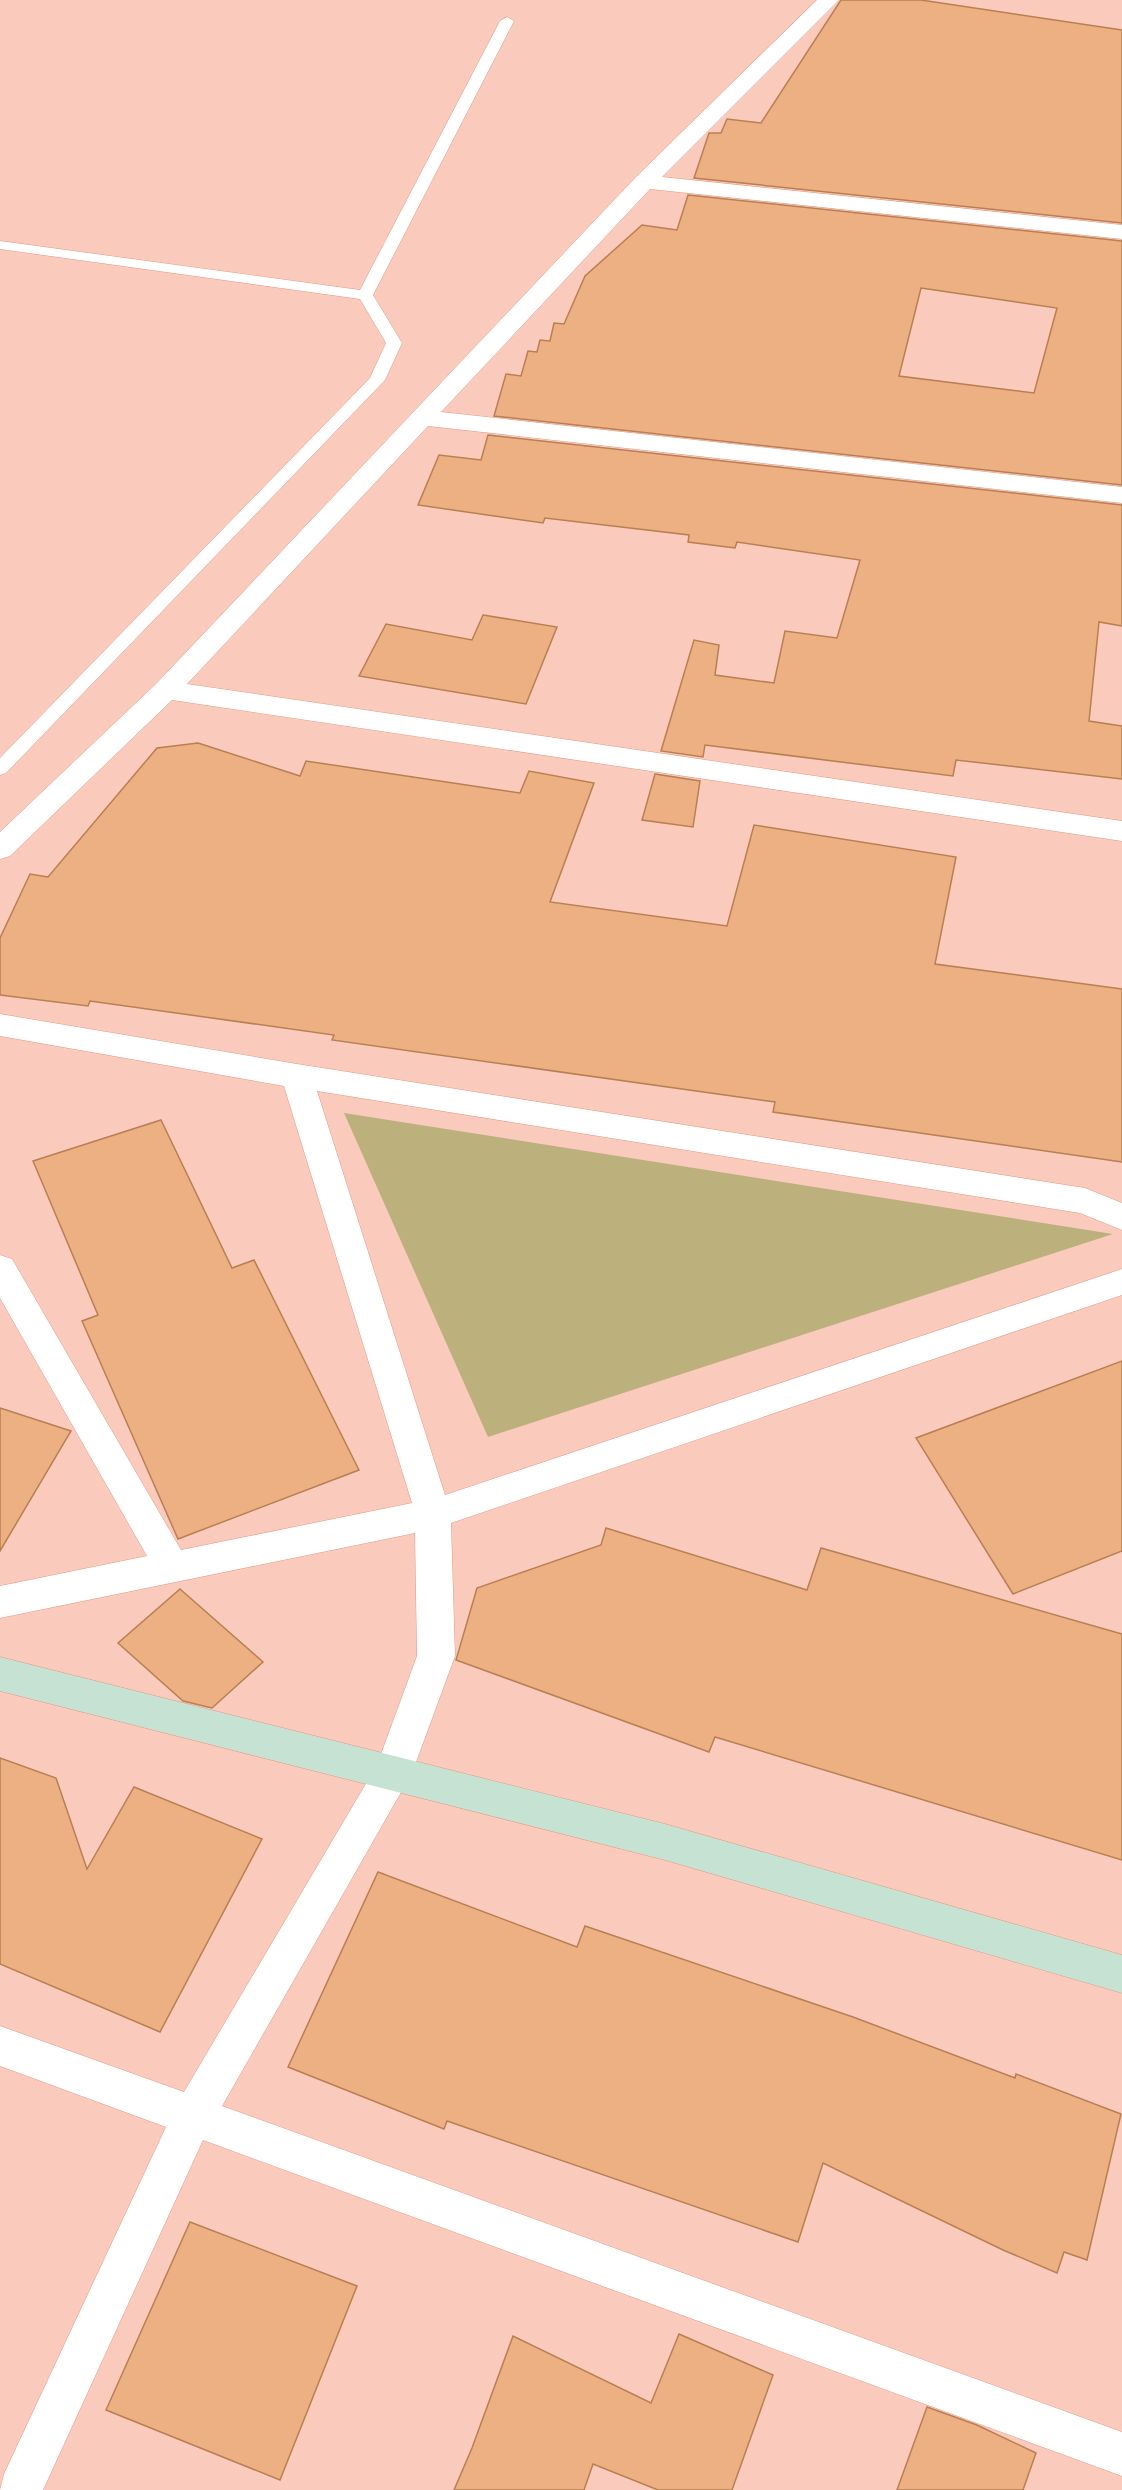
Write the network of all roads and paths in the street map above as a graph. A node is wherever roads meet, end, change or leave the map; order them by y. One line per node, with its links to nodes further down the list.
1 (829, 0): 3 (street)
2 (507, 21): 6 (lane)
3 (644, 182): 4 (street); 7 (street)
4 (1122, 232)
5 (0, 245): 6 (lane)
6 (365, 295): 10 (lane)
7 (424, 418): 8 (street); 9 (street)
8 (1122, 495)
9 (166, 690): 11 (street); 12 (street)
10 (0, 769)
11 (1122, 831)
12 (0, 849)
13 (0, 1025): 14 (street)
14 (297, 1077): 15 (street); 18 (street)
15 (1122, 1217)
16 (0, 1268): 19 (street)
17 (1122, 1282): 18 (street)
18 (433, 1514): 19 (street); 22 (street)
19 (172, 1567): 20 (street)
20 (0, 1602)
21 (0, 1674): 22 (main road)
22 (393, 1773): 23 (main road); 25 (street)
23 (1122, 1974)
24 (0, 2046): 25 (street)
25 (192, 2118): 26 (street); 27 (street)
26 (1122, 2454)
27 (20, 2490)

